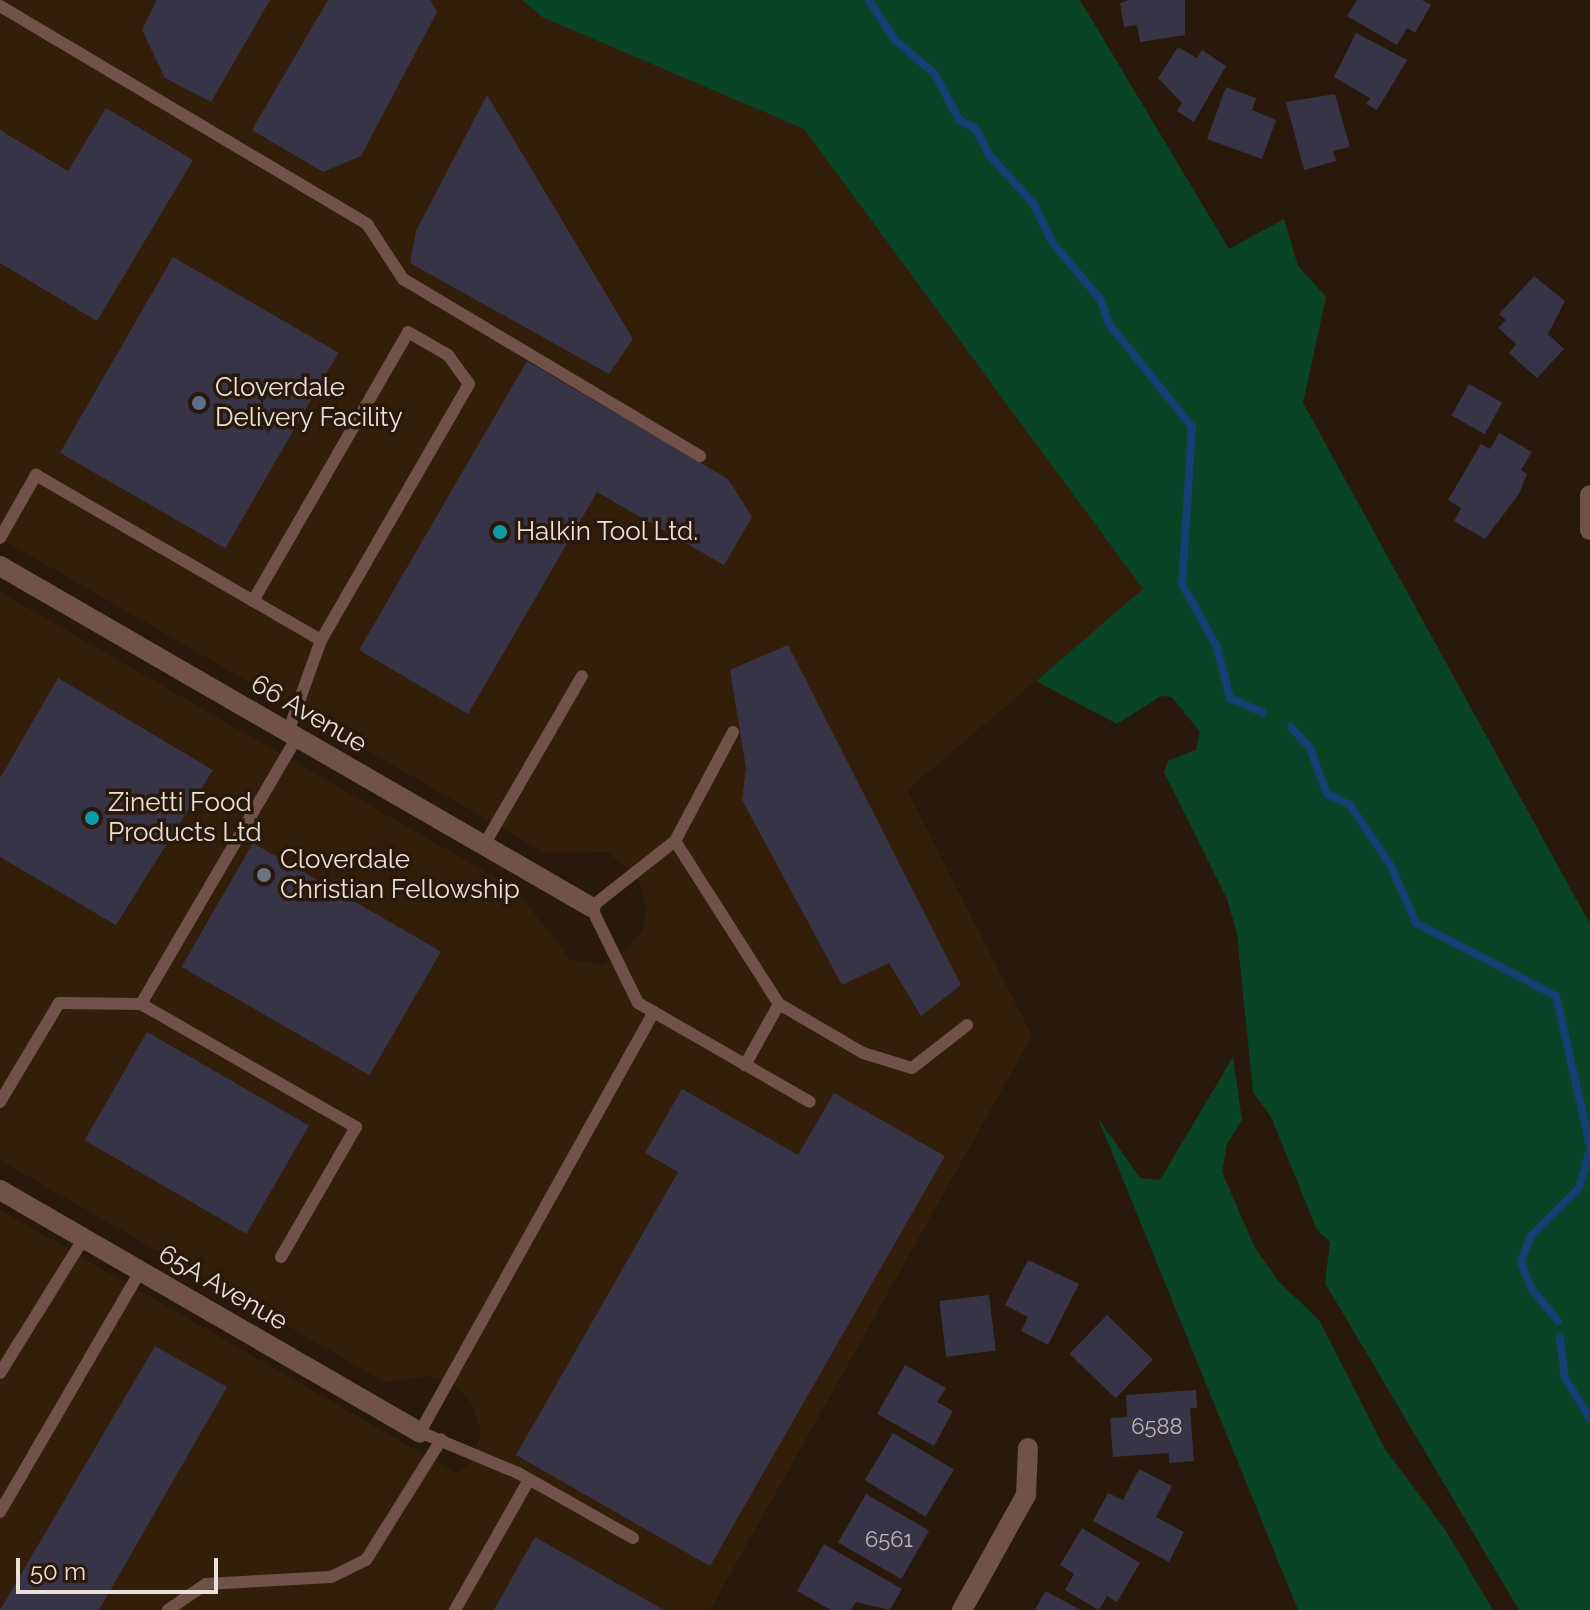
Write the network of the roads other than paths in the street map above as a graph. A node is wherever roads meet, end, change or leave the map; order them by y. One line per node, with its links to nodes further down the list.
1 (0, 6): 2 (lane)
2 (700, 456)
3 (1590, 495): 4 (street)
4 (1590, 530)
5 (0, 538): 7 (lane)
6 (0, 566): 11 (street, 66 Avenue)
7 (253, 601): 8 (lane); 8 (lane)
8 (321, 640): 11 (lane)
9 (582, 676): 13 (lane)
10 (733, 732): 12 (lane)
11 (292, 734): 13 (street, 66 Avenue); 15 (lane)
12 (675, 841): 14 (lane); 16 (lane)
13 (484, 845): 14 (street, 66 Avenue)
14 (591, 907): 17 (lane)
15 (141, 1004): 20 (lane); 24 (lane)
16 (779, 1004): 18 (lane); 19 (lane)
17 (654, 1012): 19 (lane); 27 (lane)
18 (967, 1025)
19 (745, 1065): 21 (lane)
20 (0, 1102)
21 (810, 1102)
22 (0, 1190): 23 (street, 65A Avenue)
23 (84, 1238): 25 (street, 65A Avenue); 26 (lane)
24 (281, 1257)
25 (140, 1271): 27 (street, 65A Avenue); 31 (lane)
26 (0, 1373)
27 (420, 1432): 28 (lane)
28 (441, 1440): 30 (lane); 33 (lane)
29 (1028, 1448): 35 (street)
30 (529, 1480): 32 (lane); 34 (lane)
31 (0, 1512)
32 (633, 1538)
33 (168, 1610)
34 (455, 1610)
35 (962, 1610)

